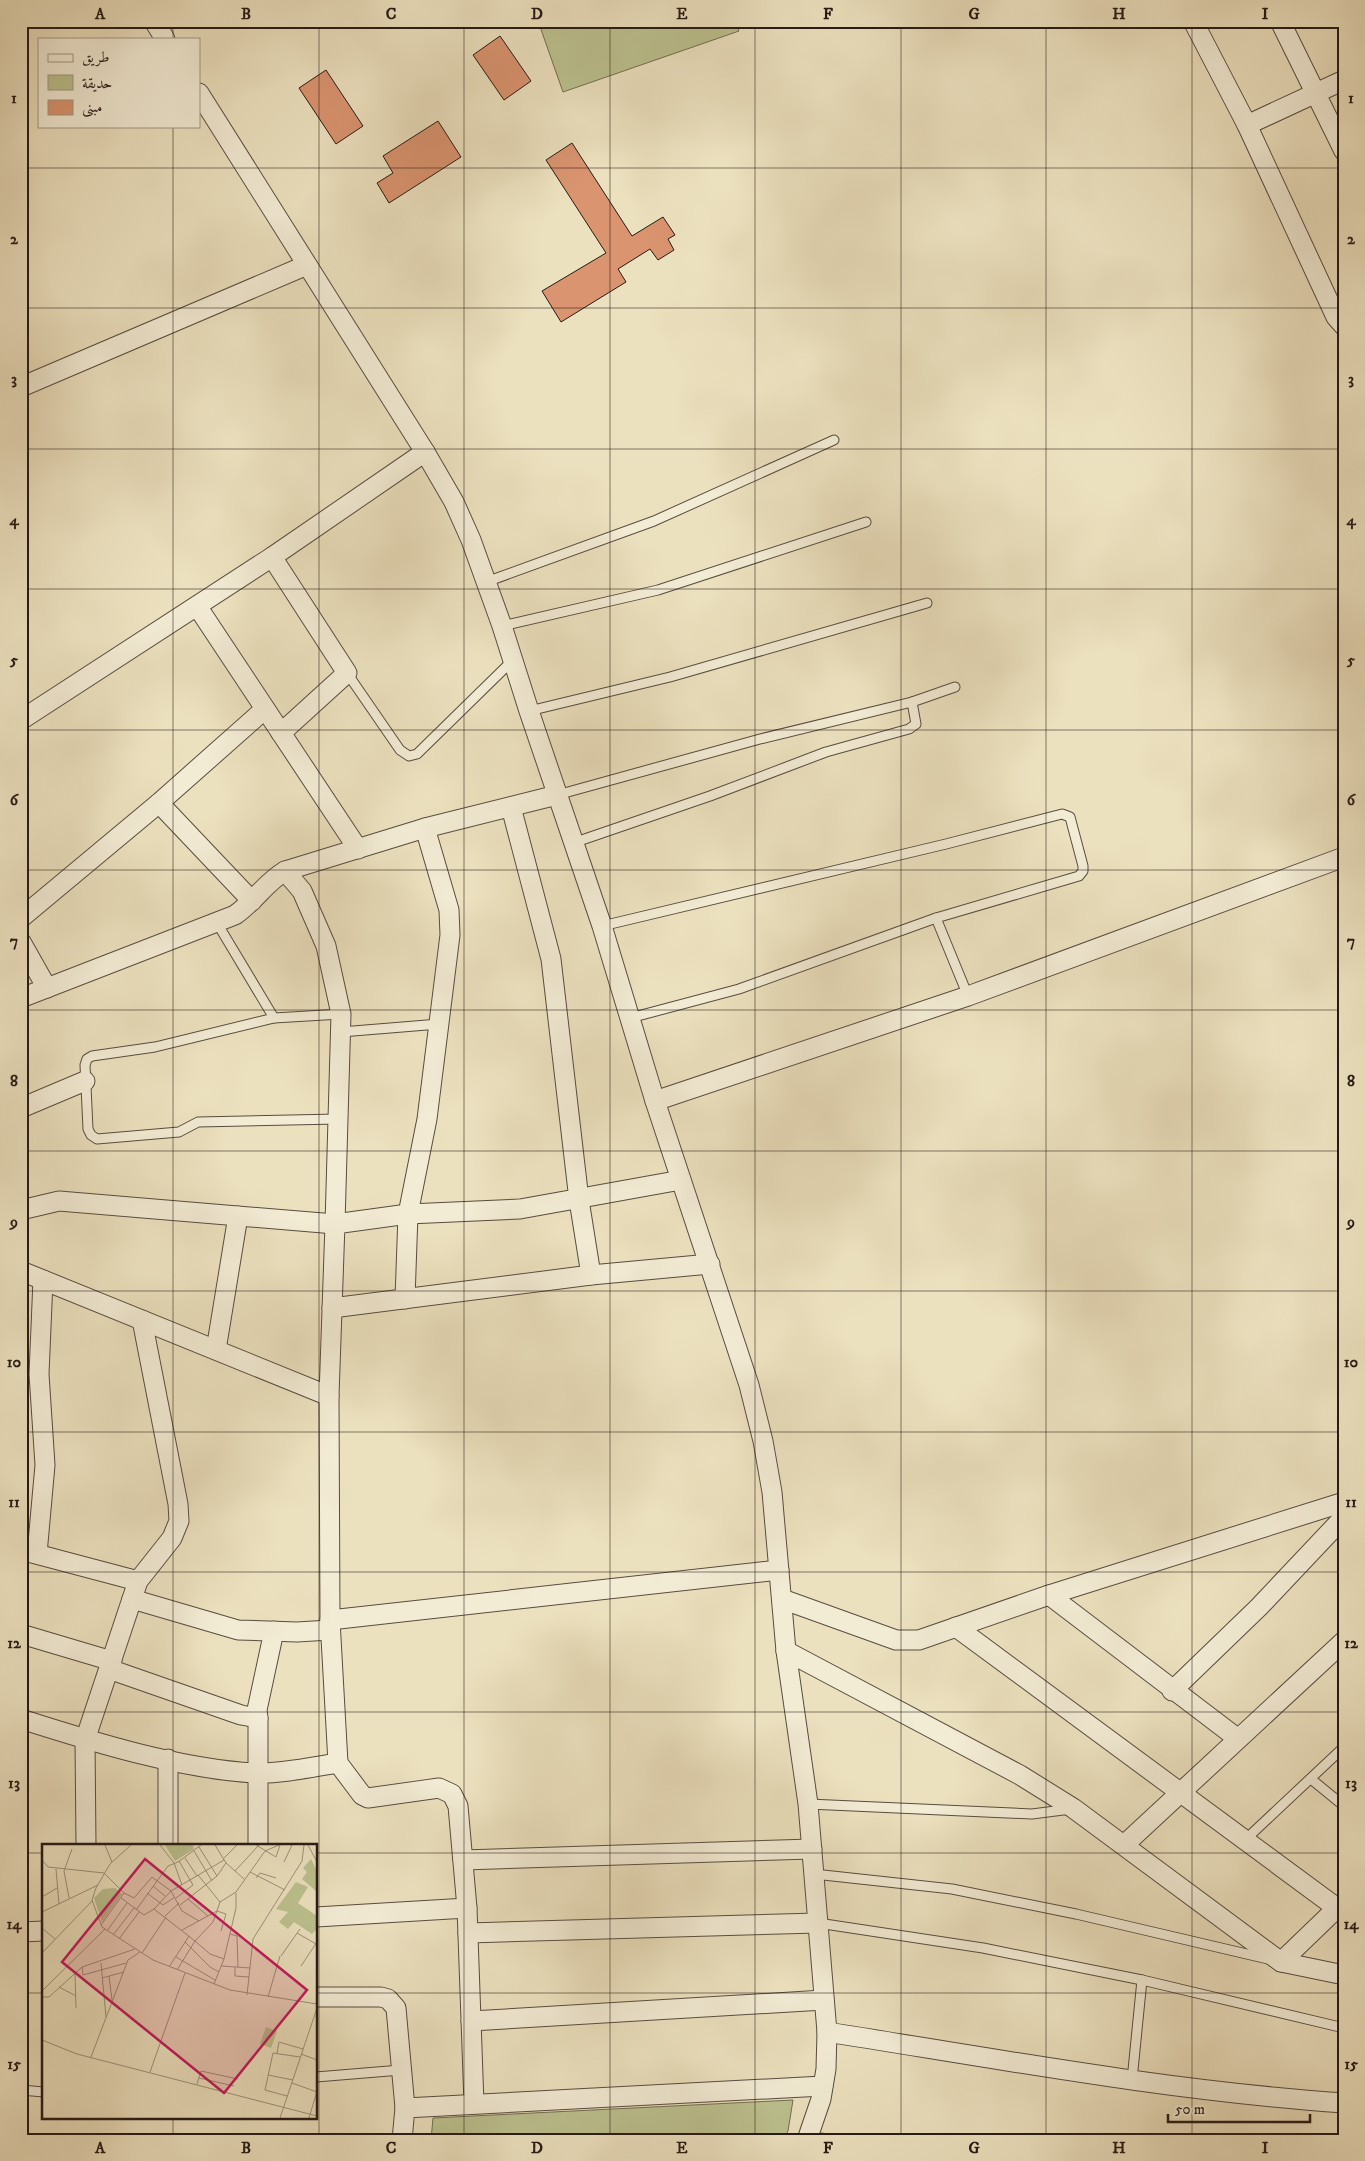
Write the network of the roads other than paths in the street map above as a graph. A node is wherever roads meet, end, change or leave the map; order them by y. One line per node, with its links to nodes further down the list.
1 (154, 21): 4 (street)
2 (1193, 21): 8 (street)
3 (1280, 21): 6 (street)
4 (164, 38)
5 (1344, 80): 6 (street)
6 (1315, 93): 8 (street); 9 (street)
7 (200, 95): 10 (street)
8 (1246, 125): 11 (street)
9 (1344, 151)
10 (307, 265): 12 (street); 14 (street)
11 (1344, 326)
12 (21, 387)
13 (834, 440): 17 (lane)
14 (426, 452): 16 (street); 17 (street)
15 (866, 522): 20 (lane)
16 (272, 557): 19 (street); 22 (street)
17 (486, 582): 20 (street)
18 (927, 603): 26 (lane)
19 (197, 606): 25 (street); 27 (street)
20 (502, 626): 21 (street)
21 (513, 660): 22 (lane); 26 (street)
22 (347, 673): 28 (street)
23 (955, 687): 24 (lane)
24 (912, 702): 29 (lane); 33 (lane)
25 (266, 709): 28 (street); 30 (street)
26 (528, 712): 29 (street)
27 (21, 720)
28 (281, 733): 34 (street)
29 (557, 796): 31 (street); 33 (street)
30 (159, 803): 37 (street); 38 (street)
31 (512, 806): 32 (street); 55 (street)
32 (425, 828): 34 (street); 49 (street)
33 (573, 842): 41 (street)
34 (358, 849): 36 (street)
35 (1344, 857): 44 (street)
36 (285, 871): 37 (street); 48 (street)
37 (252, 901): 40 (street)
38 (21, 918)
39 (936, 918): 41 (lane); 44 (lane); 47 (lane)
40 (217, 923): 43 (street); 46 (lane)
41 (602, 926): 47 (street)
42 (21, 942): 43 (street)
43 (47, 988): 45 (street)
44 (968, 996): 51 (street)
45 (21, 998)
46 (274, 1018): 48 (lane); 50 (lane)
47 (630, 1018): 51 (street)
48 (341, 1023): 49 (lane); 53 (street)
49 (439, 1024): 57 (street)
50 (85, 1082): 52 (street); 53 (lane)
51 (655, 1101): 54 (street)
52 (21, 1108)
53 (338, 1119): 59 (street)
54 (682, 1180): 55 (street); 60 (street)
55 (579, 1200): 57 (street); 62 (street)
56 (21, 1210): 58 (street)
57 (408, 1214): 59 (street); 64 (street)
58 (238, 1216): 59 (street); 67 (street)
59 (335, 1224): 65 (street)
60 (710, 1264): 62 (street); 72 (street)
61 (21, 1271): 63 (street)
62 (591, 1275): 64 (street)
63 (44, 1280): 66 (street); 71 (street)
64 (405, 1299): 65 (street)
65 (332, 1308): 68 (street)
66 (142, 1320): 67 (street); 73 (street)
67 (216, 1350): 68 (street)
68 (329, 1396): 77 (street)
69 (1344, 1502): 74 (street)
70 (1344, 1516): 84 (street)
71 (29, 1552): 73 (street)
72 (779, 1570): 76 (street); 77 (street)
73 (138, 1581): 75 (street)
74 (1049, 1595): 78 (street); 84 (street)
75 (132, 1599): 79 (street); 83 (street)
76 (782, 1599): 78 (street); 82 (street)
77 (330, 1625): 79 (street); 91 (street)
78 (956, 1627): 94 (street)
79 (274, 1631): 85 (street)
80 (21, 1634): 83 (street)
81 (1344, 1641): 87 (street)
82 (786, 1651): 95 (street); 97 (street)
83 (111, 1665): 85 (street); 88 (street)
84 (1172, 1690): 87 (street)
85 (258, 1718): 92 (street)
86 (21, 1719): 88 (street)
87 (1237, 1738): 94 (street)
88 (85, 1740): 90 (street); 99 (street)
89 (1344, 1747): 93 (lane)
90 (168, 1759): 92 (street); 100 (street)
91 (338, 1764): 92 (street); 104 (street)
92 (257, 1773): 101 (street)
93 (1312, 1779): 96 (lane); 98 (lane)
94 (1181, 1792): 98 (street); 102 (street)
95 (808, 1804): 97 (lane); 103 (street)
96 (1344, 1806)
97 (1073, 1808): 102 (street)
98 (1246, 1840): 106 (street)
99 (86, 1844)
100 (168, 1844)
101 (258, 1844)
102 (1124, 1844): 113 (street)
103 (812, 1849): 104 (street); 105 (street)
104 (463, 1860): 107 (street)
105 (814, 1874): 109 (street); 113 (lane)
106 (1340, 1905): 113 (street)
107 (467, 1908): 108 (street); 112 (street)
108 (318, 1917)
109 (818, 1924): 112 (street); 115 (lane); 117 (street)
110 (42, 1931): 111 (street)
111 (21, 1932)
112 (468, 1933): 118 (street)
113 (1281, 1962): 114 (street)
114 (1344, 1975)
115 (1142, 1980): 119 (lane); 123 (lane)
116 (318, 1997): 121 (street)
117 (824, 2000): 118 (street); 120 (street)
118 (471, 2021): 128 (street)
119 (1344, 2028)
120 (826, 2032): 123 (street); 124 (street)
121 (401, 2070): 122 (lane); 129 (street)
122 (318, 2077)
123 (1132, 2080): 127 (street)
124 (823, 2086): 128 (street); 130 (street)
125 (21, 2090): 126 (lane)
126 (42, 2092)
127 (1344, 2103)
128 (474, 2104): 129 (street)
129 (405, 2108): 131 (street)
130 (808, 2138): 132 (lane)
131 (402, 2140)
132 (841, 2140)

